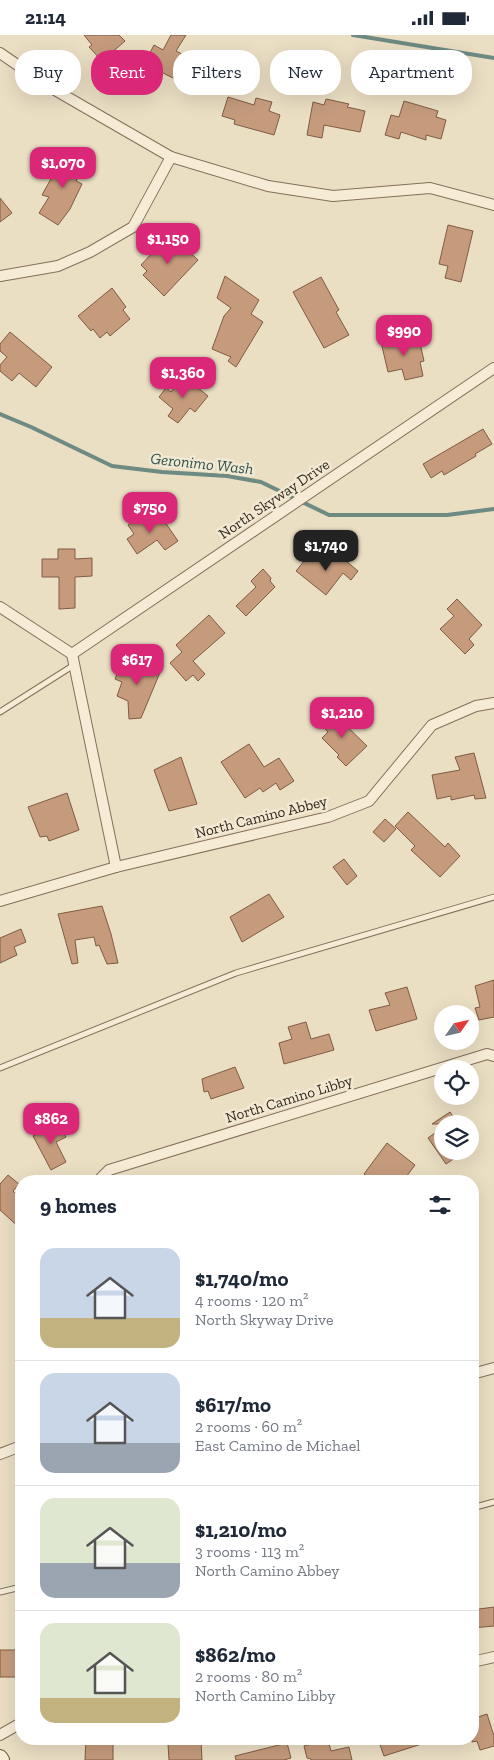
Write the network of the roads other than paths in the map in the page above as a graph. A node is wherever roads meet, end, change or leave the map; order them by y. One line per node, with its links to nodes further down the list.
1 (0, 53): 2 (street)
2 (171, 157): 3 (street); 4 (street)
3 (494, 205)
4 (0, 276)
5 (494, 368): 7 (street, North Skyway Drive)
6 (0, 607): 7 (street)
7 (73, 659): 9 (lane); 10 (street)
8 (494, 703): 10 (street, North Camino Abbey)
9 (0, 712)
10 (116, 867): 12 (street, North Camino Abbey)
11 (494, 897): 14 (lane)
12 (0, 901)
13 (494, 1056): 15 (street, North Camino Libby)
14 (0, 1068)
15 (104, 1175)
16 (494, 1368): 17 (street)
17 (479, 1372)
18 (15, 1448): 19 (street)
19 (0, 1454)
20 (494, 1502): 21 (lane)
21 (479, 1505)
22 (15, 1588): 23 (lane)
23 (0, 1592)
24 (494, 1657): 25 (street)
25 (479, 1660)
26 (15, 1726): 27 (street)
27 (0, 1735)
28 (0, 1757): 29 (main road)
29 (2, 1760)

